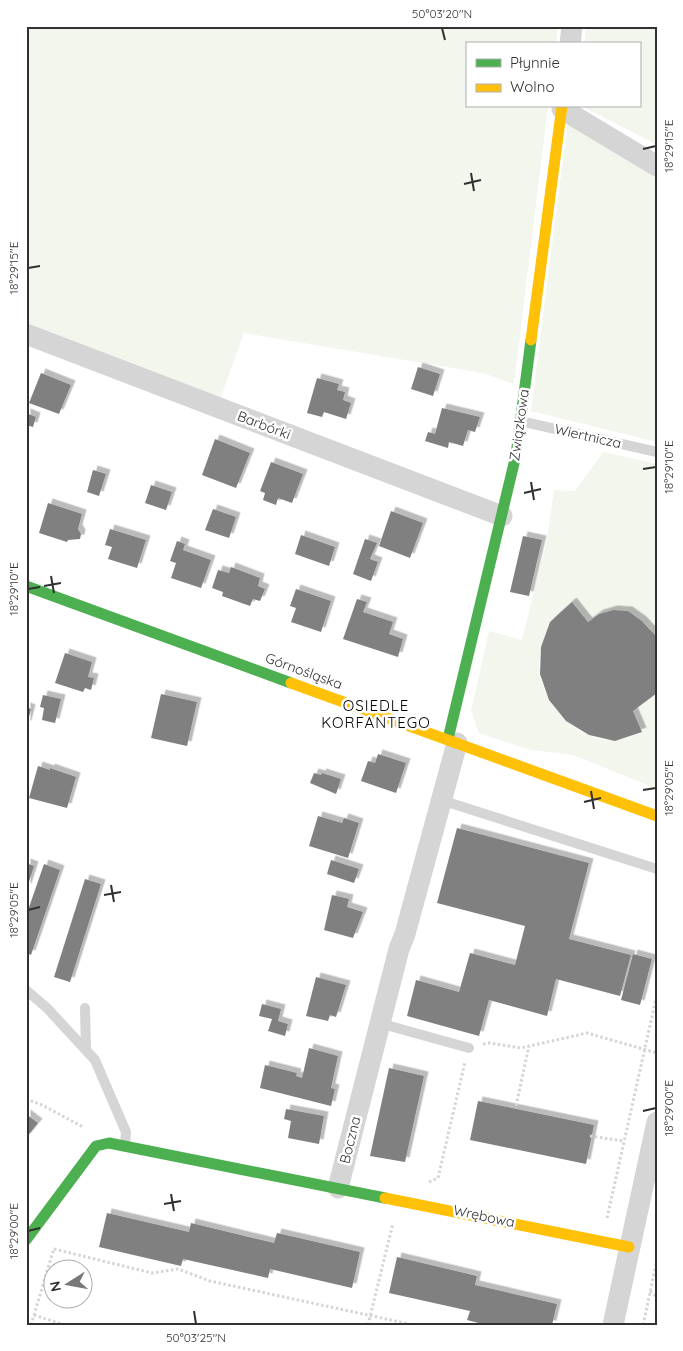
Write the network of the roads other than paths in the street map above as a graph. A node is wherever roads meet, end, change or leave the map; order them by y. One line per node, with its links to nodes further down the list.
1 (572, 26): 2 (street)
2 (570, 42)
3 (562, 108): 4 (street); 6 (street, Związkowa)
4 (657, 166)
5 (26, 334): 8 (street, Barbórki)
6 (519, 421): 7 (lane, Wiertnicza); 8 (street, Związkowa)
7 (657, 452)
8 (502, 516): 10 (street, Związkowa)
9 (26, 586): 10 (street, Górnośląska)
10 (453, 741): 11 (street, Boczna); 12 (street, Górnośląska)
11 (441, 800): 13 (lane); 16 (street, Boczna)
12 (657, 816)
13 (657, 870)
14 (26, 990): 18 (lane)
15 (85, 1008): 18 (lane)
16 (380, 1023): 17 (lane); 21 (street, Boczna)
17 (469, 1048)
18 (86, 1049): 20 (lane)
19 (657, 1122): 23 (street)
20 (125, 1146): 21 (street); 22 (street)
21 (338, 1188): 23 (street, Wrębowa)
22 (26, 1240)
23 (629, 1247): 24 (street)
24 (613, 1325)

